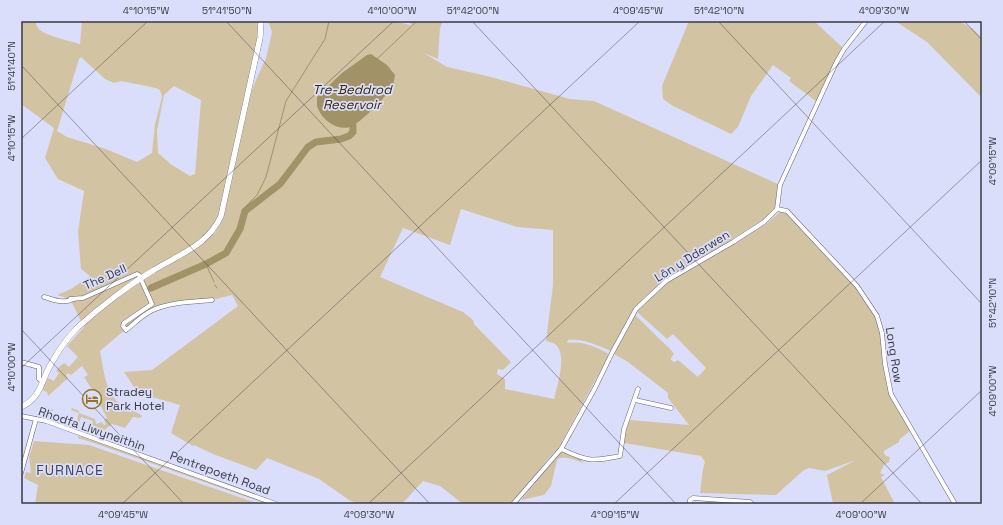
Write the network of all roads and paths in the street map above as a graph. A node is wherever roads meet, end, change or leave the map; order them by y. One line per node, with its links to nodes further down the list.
1 (261, 21): 4 (main road)
2 (866, 21): 3 (street)
3 (777, 209): 15 (street, Lôn y Dderwen); 22 (street, Long Row)
4 (141, 278): 5 (street, The Dell); 6 (street); 8 (main road)
5 (44, 297)
6 (212, 300)
7 (21, 362): 8 (street)
8 (43, 382): 11 (main road)
9 (638, 389): 10 (street)
10 (635, 400): 12 (street); 15 (street)
11 (21, 408)
12 (671, 408)
13 (21, 416): 14 (street, Rhodfa Llwyneithin)
14 (36, 419): 16 (street, Rhodfa Llwyneithin); 17 (street)
15 (561, 449): 19 (street, Lôn y Dderwen)
16 (157, 462): 18 (street, Pentrepoeth Road)
17 (21, 473)
18 (276, 504)
19 (513, 504)
20 (690, 504): 21 (street)
21 (752, 504)
22 (955, 504)

